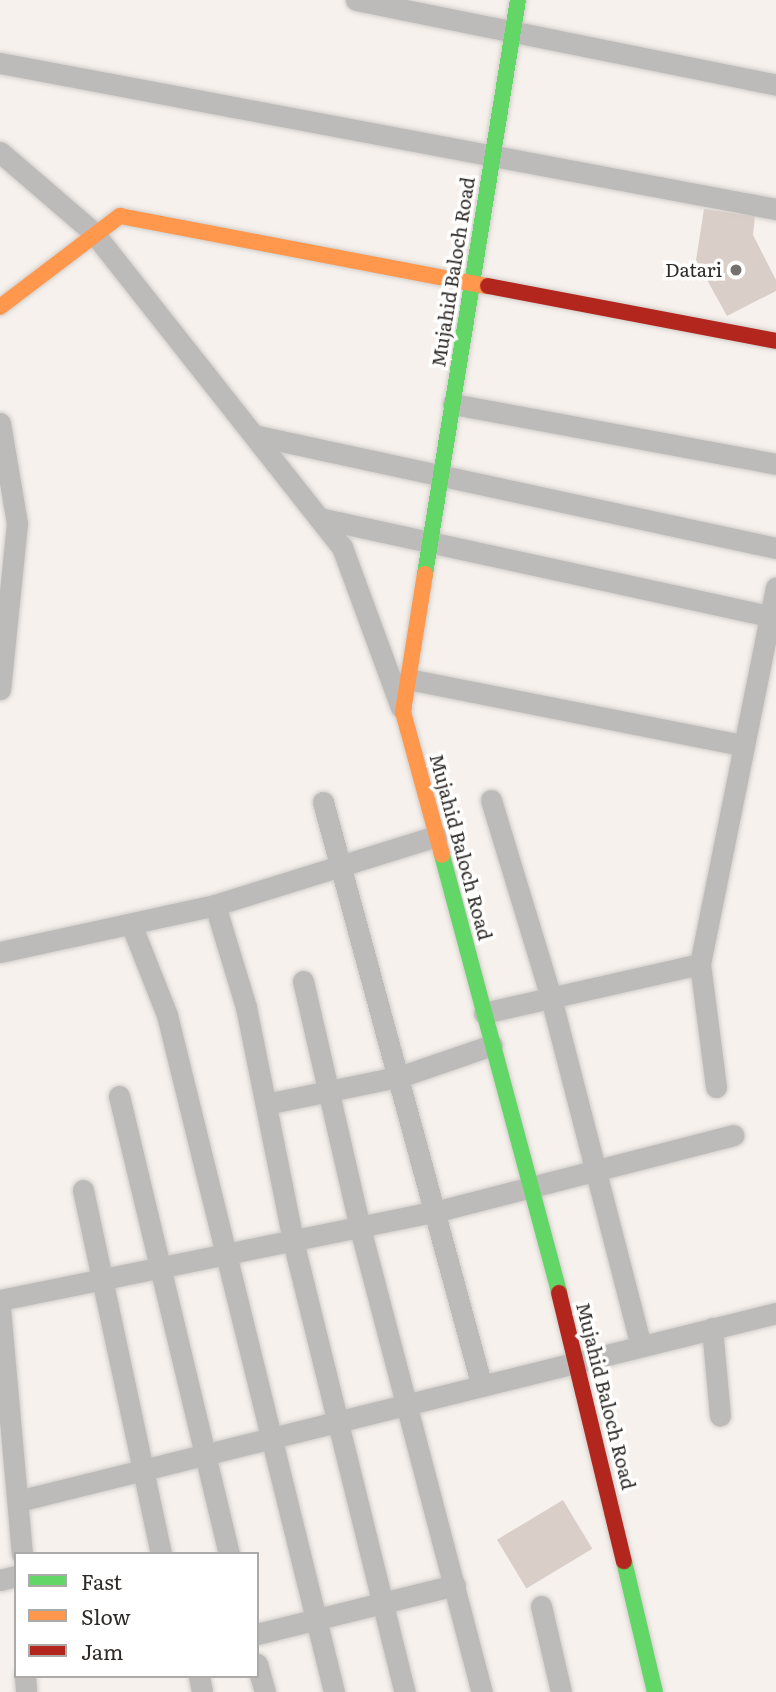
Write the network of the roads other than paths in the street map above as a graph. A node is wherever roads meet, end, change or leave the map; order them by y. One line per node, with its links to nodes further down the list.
1 (356, 0): 3 (street)
2 (518, 0): 3 (street, Mujahid Baloch Road)
3 (513, 28): 5 (street); 7 (street, Mujahid Baloch Road)
4 (0, 63): 7 (street)
5 (776, 85)
6 (0, 152): 9 (street)
7 (493, 152): 8 (street); 10 (street, Mujahid Baloch Road)
8 (776, 209)
9 (93, 232): 10 (street); 11 (street); 15 (street)
10 (474, 287): 12 (street); 13 (street, Mujahid Baloch Road)
11 (0, 307)
12 (776, 341)
13 (453, 404): 16 (street); 17 (street, Mujahid Baloch Road)
14 (0, 423): 24 (street)
15 (258, 436): 17 (street); 18 (street)
16 (776, 464)
17 (441, 476): 19 (street, Mujahid Baloch Road); 20 (street)
18 (319, 518): 19 (street); 25 (street)
19 (430, 544): 22 (street); 23 (street, Mujahid Baloch Road)
20 (776, 548)
21 (776, 588): 22 (street)
22 (770, 616): 26 (street)
23 (408, 679): 25 (street, Mujahid Baloch Road); 26 (street)
24 (0, 689)
25 (403, 712): 29 (street, Mujahid Baloch Road)
26 (741, 745): 34 (street)
27 (491, 800): 36 (street)
28 (323, 802): 30 (street)
29 (436, 836): 30 (street); 37 (street, Mujahid Baloch Road)
30 (344, 865): 31 (street); 39 (street)
31 (215, 905): 32 (street); 43 (street)
32 (131, 924): 33 (street); 51 (street)
33 (0, 952)
34 (700, 964): 36 (street); 40 (street)
35 (303, 981): 41 (street)
36 (551, 998): 37 (street); 45 (street)
37 (484, 1013): 38 (street, Mujahid Baloch Road)
38 (492, 1045): 39 (street); 47 (street, Mujahid Baloch Road)
39 (402, 1076): 41 (street); 48 (street)
40 (716, 1087)
41 (328, 1091): 43 (street); 49 (street)
42 (119, 1096): 52 (street)
43 (266, 1104): 50 (street)
44 (733, 1135): 45 (street)
45 (599, 1171): 47 (street); 58 (street)
46 (83, 1189): 53 (street)
47 (531, 1190): 48 (street); 59 (street, Mujahid Baloch Road)
48 (438, 1211): 49 (street); 60 (street)
49 (360, 1228): 50 (street); 61 (street)
50 (293, 1241): 51 (street); 63 (street)
51 (222, 1255): 52 (street); 64 (street)
52 (160, 1268): 53 (street); 65 (street)
53 (99, 1280): 54 (street); 66 (street)
54 (0, 1300)
55 (0, 1308): 67 (street)
56 (776, 1313): 57 (street)
57 (712, 1328): 58 (street); 62 (street)
58 (641, 1345): 59 (street)
59 (577, 1359): 60 (street); 82 (street, Mujahid Baloch Road)
60 (481, 1383): 61 (street)
61 (405, 1401): 63 (street); 71 (street)
62 (720, 1416)
63 (337, 1419): 64 (street); 73 (street)
64 (269, 1436): 65 (street); 74 (street)
65 (205, 1453): 66 (street); 70 (street)
66 (144, 1469): 67 (street); 69 (street)
67 (22, 1500): 68 (street)
68 (22, 1552)
69 (161, 1552)
70 (229, 1552)
71 (455, 1585): 73 (street); 80 (street)
72 (541, 1606): 81 (street)
73 (386, 1607): 74 (street); 79 (street)
74 (315, 1620): 75 (street); 78 (street)
75 (259, 1634)
76 (259, 1671): 77 (street)
77 (265, 1692)
78 (334, 1692)
79 (405, 1692)
80 (482, 1692)
81 (561, 1692)
82 (655, 1692)

